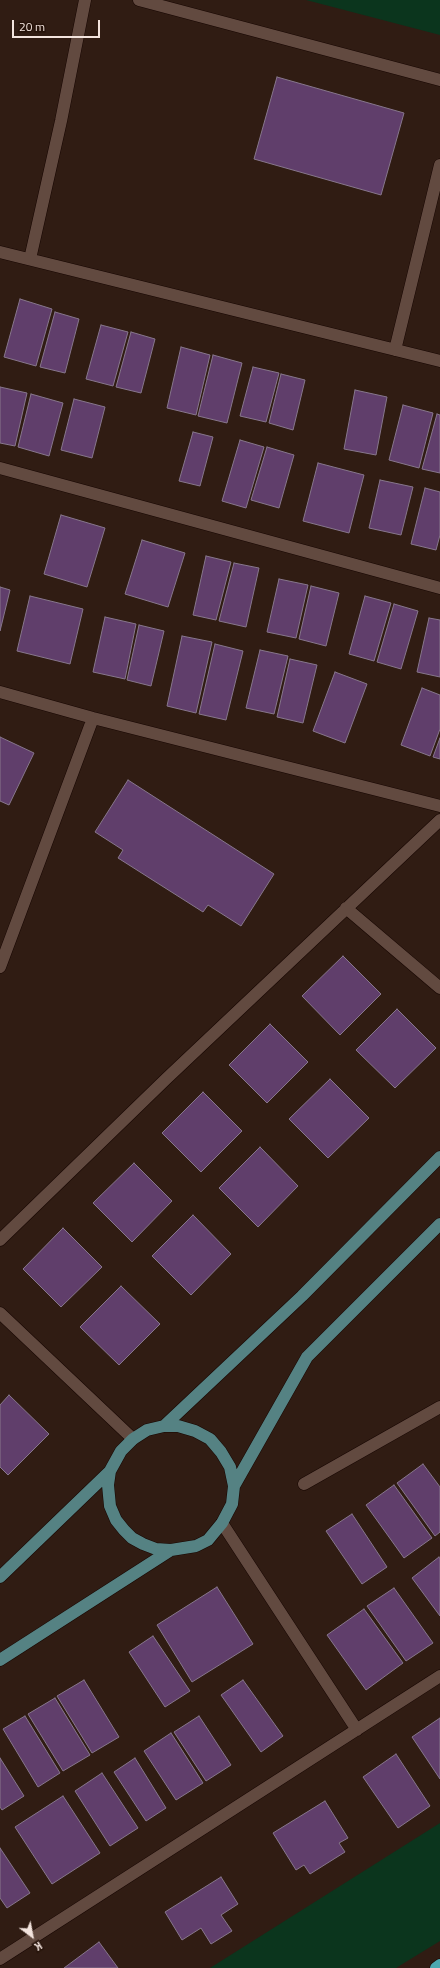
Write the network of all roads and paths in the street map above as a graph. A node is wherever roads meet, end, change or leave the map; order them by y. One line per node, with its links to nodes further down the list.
1 (85, 0): 6 (street)
2 (139, 0): 3 (street)
3 (440, 80)
4 (440, 165): 7 (street)
5 (0, 252): 6 (street)
6 (30, 259): 7 (street)
7 (395, 350): 8 (street)
8 (440, 361)
9 (0, 468): 10 (street)
10 (440, 588)
11 (0, 692): 12 (street)
12 (93, 718): 13 (street); 16 (street)
13 (440, 806)
14 (440, 820): 15 (street)
15 (346, 908): 17 (street); 20 (street)
16 (0, 966)
17 (440, 988)
18 (440, 1157): 23 (main road)
19 (440, 1224): 27 (main road)
20 (0, 1240)
21 (0, 1313): 24 (street)
22 (440, 1406): 26 (street)
23 (164, 1426): 24 (main road); 27 (main road)
24 (133, 1439): 25 (main road)
25 (110, 1471): 29 (main road); 30 (main road)
26 (304, 1484)
27 (234, 1486): 28 (main road)
28 (222, 1524): 29 (main road); 33 (street)
29 (171, 1550): 31 (main road)
30 (0, 1577)
31 (0, 1660)
32 (440, 1676): 33 (street)
33 (357, 1730): 34 (street)
34 (0, 1959)
35 (440, 1965): 36 (highway)
36 (436, 1968)

